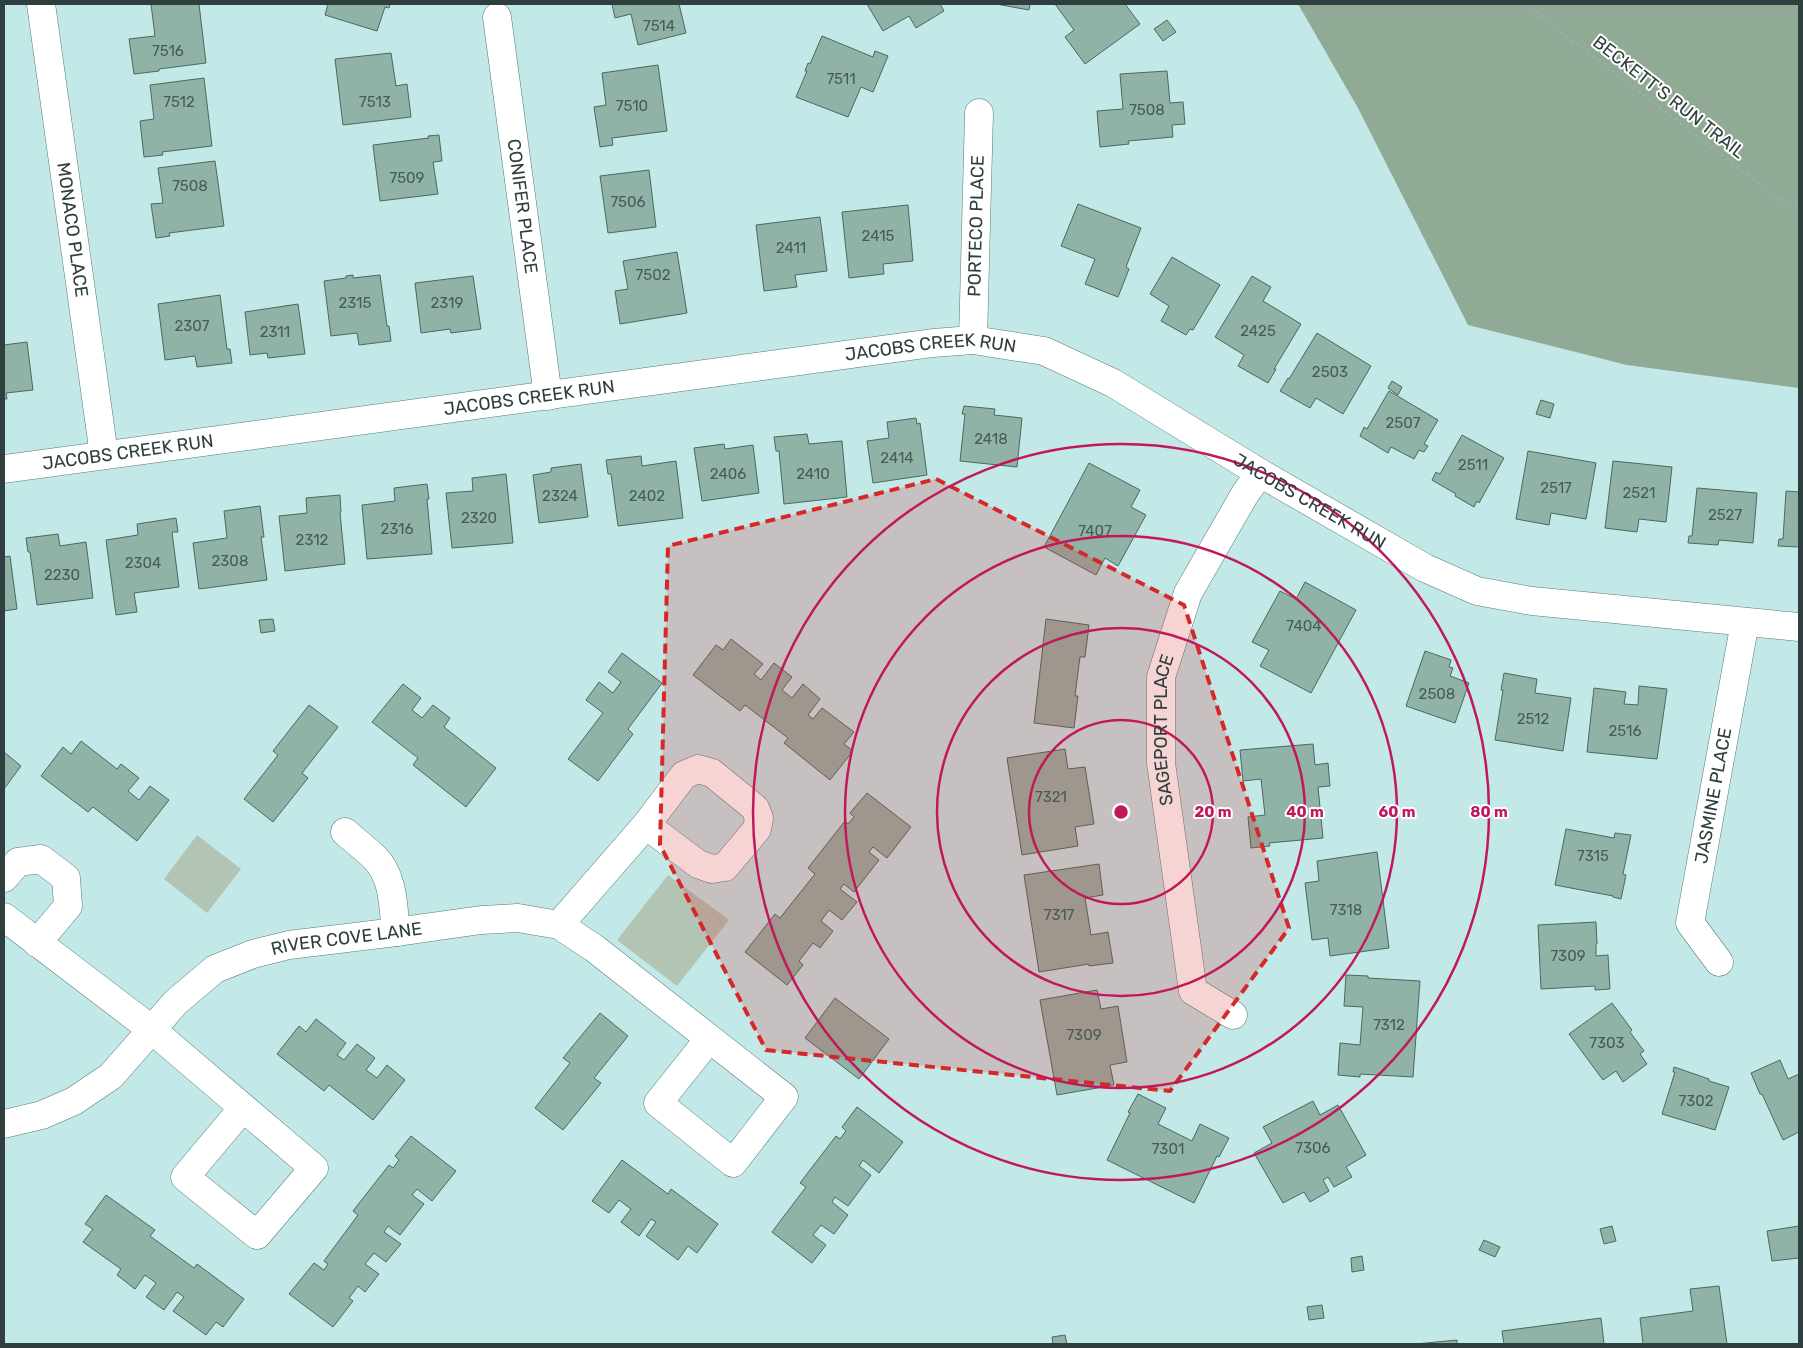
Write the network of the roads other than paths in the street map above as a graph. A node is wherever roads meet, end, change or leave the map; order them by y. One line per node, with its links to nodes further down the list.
1 (42, 4): 6 (street, MONACO PLACE)
2 (496, 17): 5 (street, CONIFER PLACE)
3 (979, 113): 4 (street, PORTECO PLACE)
4 (973, 340): 5 (street, JACOBS CREEK RUN); 8 (street, JACOBS CREEK RUN)
5 (548, 396): 6 (street, JACOBS CREEK RUN)
6 (104, 455): 7 (street, JACOBS CREEK RUN)
7 (4, 469)
8 (1260, 473): 9 (street, JACOBS CREEK RUN); 19 (street, SAGEPORT PLACE)
9 (1745, 622): 10 (street, JACOBS CREEK RUN); 18 (street, JASMINE PLACE)
10 (1799, 627)
11 (646, 825): 15 (street)
12 (345, 832): 16 (street)
13 (4, 878): 17 (street)
14 (4, 917): 17 (street)
15 (558, 925): 16 (street, RIVER COVE LANE); 21 (street, RIVER COVE LANE)
16 (396, 932): 20 (street, RIVER COVE LANE)
17 (37, 943): 20 (street)
18 (1719, 962)
19 (1233, 1015)
20 (151, 1030): 22 (street); 23 (street, RIVER COVE LANE)
21 (709, 1038): 21 (street, RIVER COVE LANE)
22 (243, 1108): 22 (street)
23 (4, 1124)

